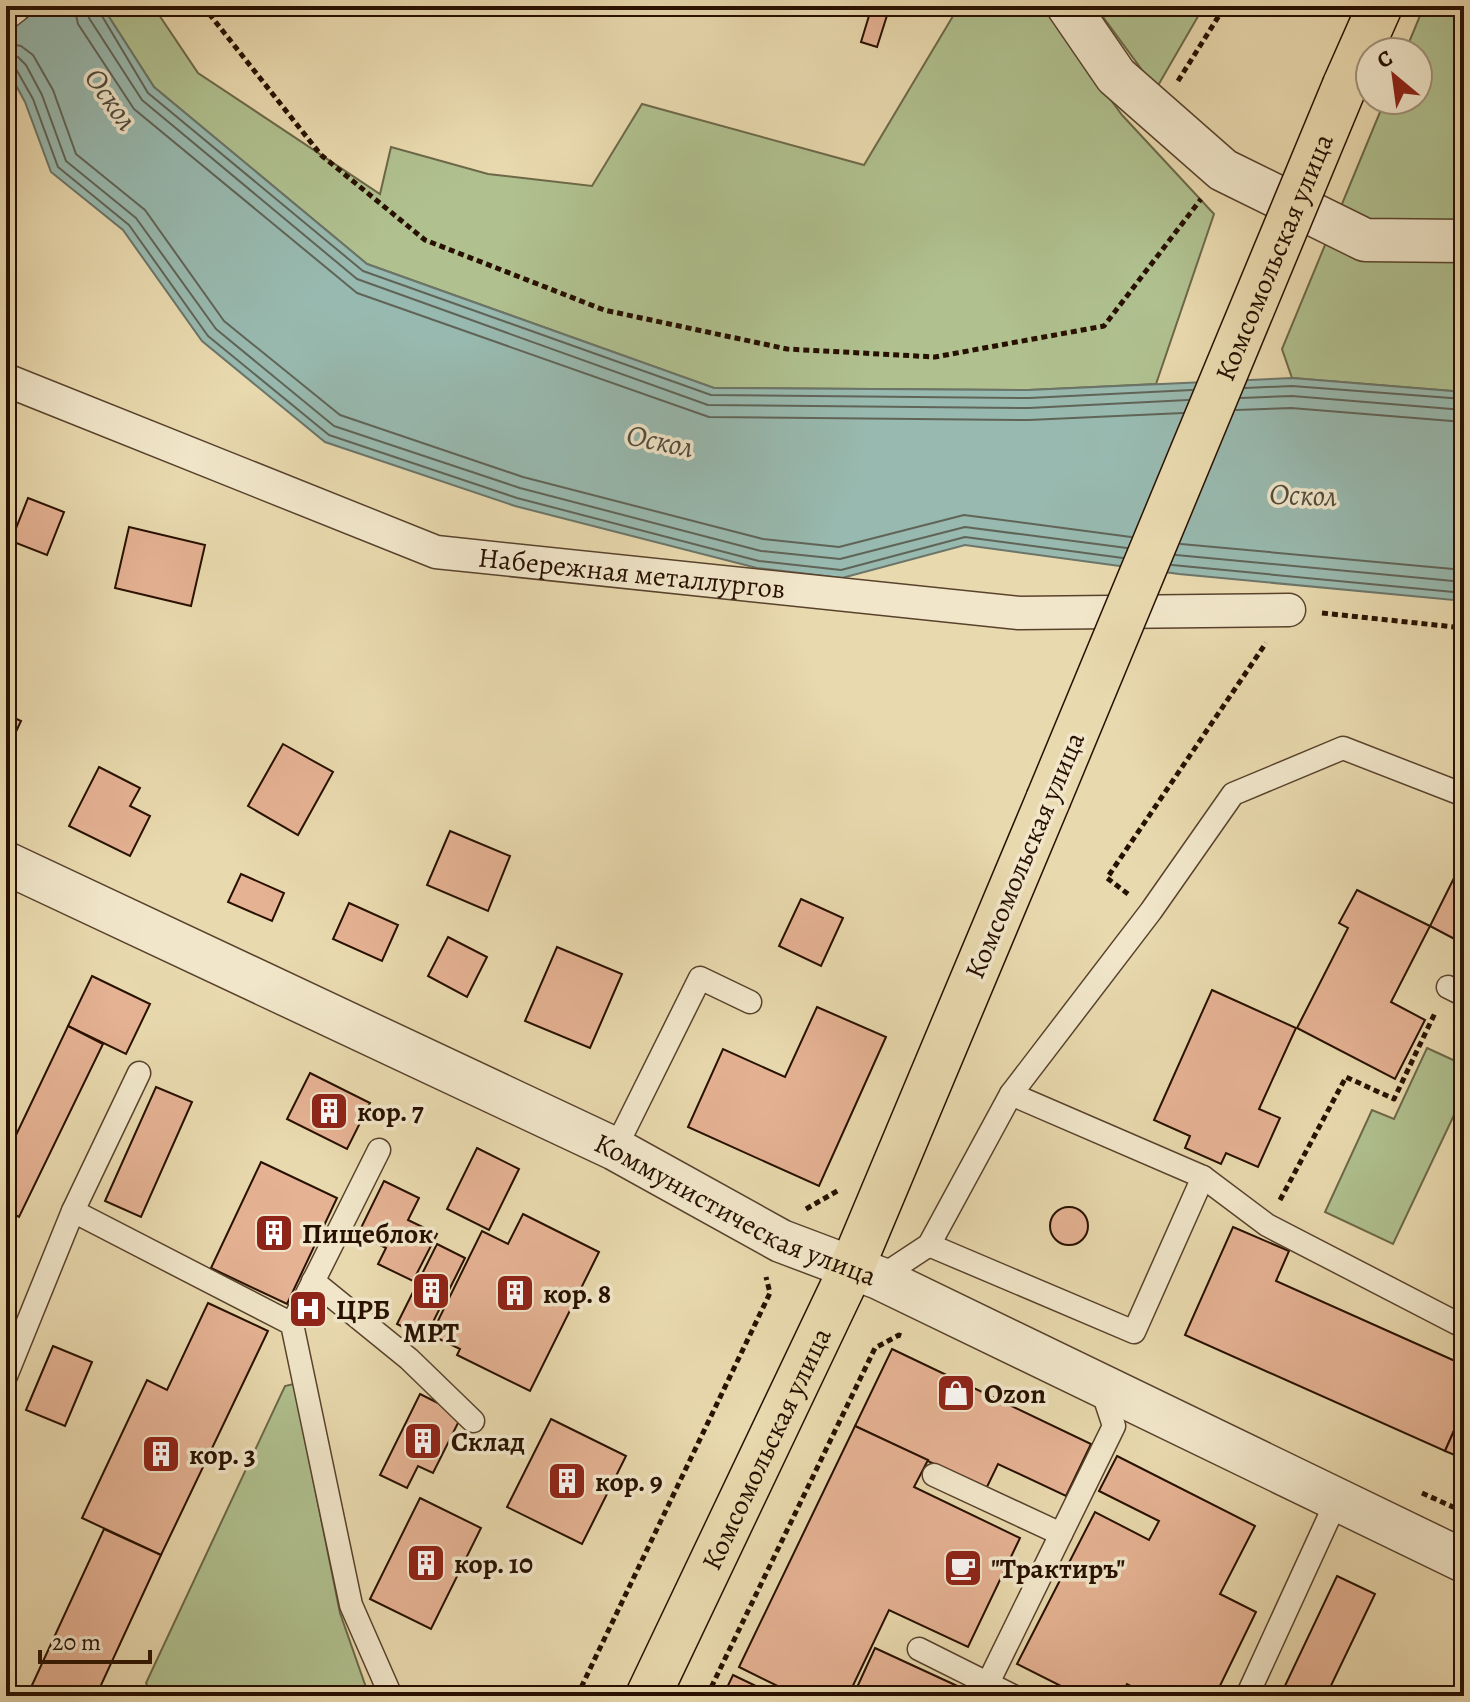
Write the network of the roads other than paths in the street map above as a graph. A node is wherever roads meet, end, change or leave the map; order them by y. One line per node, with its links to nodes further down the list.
1 (15, 6): 4 (street)
2 (1068, 6): 5 (street)
3 (1380, 6): 18 (main road, Комсомольская улица, bridge)
4 (6, 13)
5 (1464, 241)
6 (6, 380): 7 (street, Набережная металлургов)
7 (1289, 610)
8 (1464, 795): 12 (lane)
9 (6, 863): 13 (street, Коммунистическая улица)
10 (750, 1002): 13 (lane)
11 (139, 1073): 16 (lane)
12 (1011, 1094): 15 (lane); 17 (lane)
13 (615, 1149): 18 (street, Коммунистическая улица)
14 (379, 1150): 19 (lane)
15 (1203, 1177): 17 (lane); 21 (lane)
16 (73, 1211): 20 (lane); 22 (lane)
17 (929, 1245): 18 (lane)
18 (865, 1272): 23 (street, Коммунистическая улица); 33 (main road, Комсомольская улица)
19 (313, 1281): 20 (lane); 24 (lane)
20 (292, 1324): 32 (lane)
21 (1464, 1327)
22 (6, 1376)
23 (1099, 1383): 26 (street, Коммунистическая улица); 27 (lane)
24 (473, 1421)
25 (934, 1475): 27 (lane)
26 (1337, 1500): 28 (street, Коммунистическая улица); 31 (lane)
27 (1061, 1534): 30 (lane)
28 (1464, 1561)
29 (919, 1649): 30 (lane)
30 (988, 1683): 34 (lane)
31 (1248, 1694)
32 (391, 1696)
33 (648, 1696)
34 (1013, 1696)

